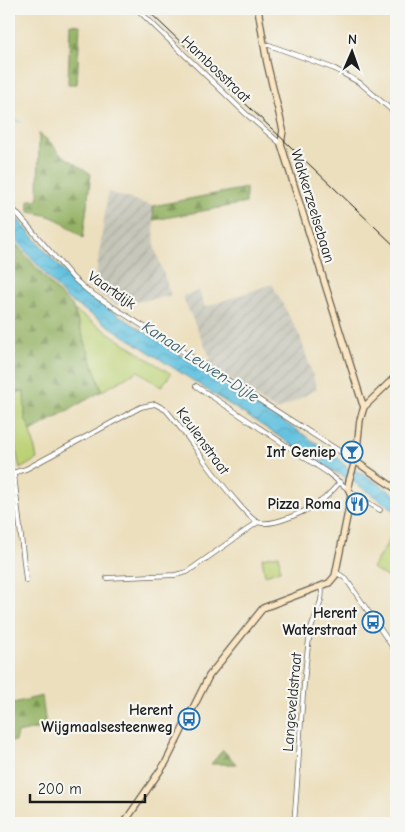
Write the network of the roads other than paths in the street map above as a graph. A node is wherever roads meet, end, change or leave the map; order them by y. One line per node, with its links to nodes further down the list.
1 (137, 9): 5 (street, Hambosstraat)
2 (258, 9): 3 (street, Wakkerzeelsebaan)
3 (263, 45): 4 (street); 5 (street, Wakkerzeelsebaan)
4 (396, 114)
5 (280, 144): 9 (street, Wakkerzeelsebaan)
6 (9, 204): 10 (street, Vaartdijk)
7 (396, 376): 9 (street)
8 (196, 386): 12 (street)
9 (364, 407): 10 (street)
10 (354, 464): 13 (street); 14 (street, Vaartdijk)
11 (11, 474): 16 (street, Keulenstraat); 19 (street)
12 (340, 482): 13 (street); 16 (street)
13 (348, 485): 15 (street); 17 (street)
14 (396, 488)
15 (380, 510)
16 (258, 522): 18 (street)
17 (336, 572): 20 (street); 21 (street)
18 (107, 578)
19 (26, 581)
20 (321, 586): 22 (street); 23 (street, Langeveldstraat)
21 (396, 652)
22 (124, 823)
23 (294, 823)

